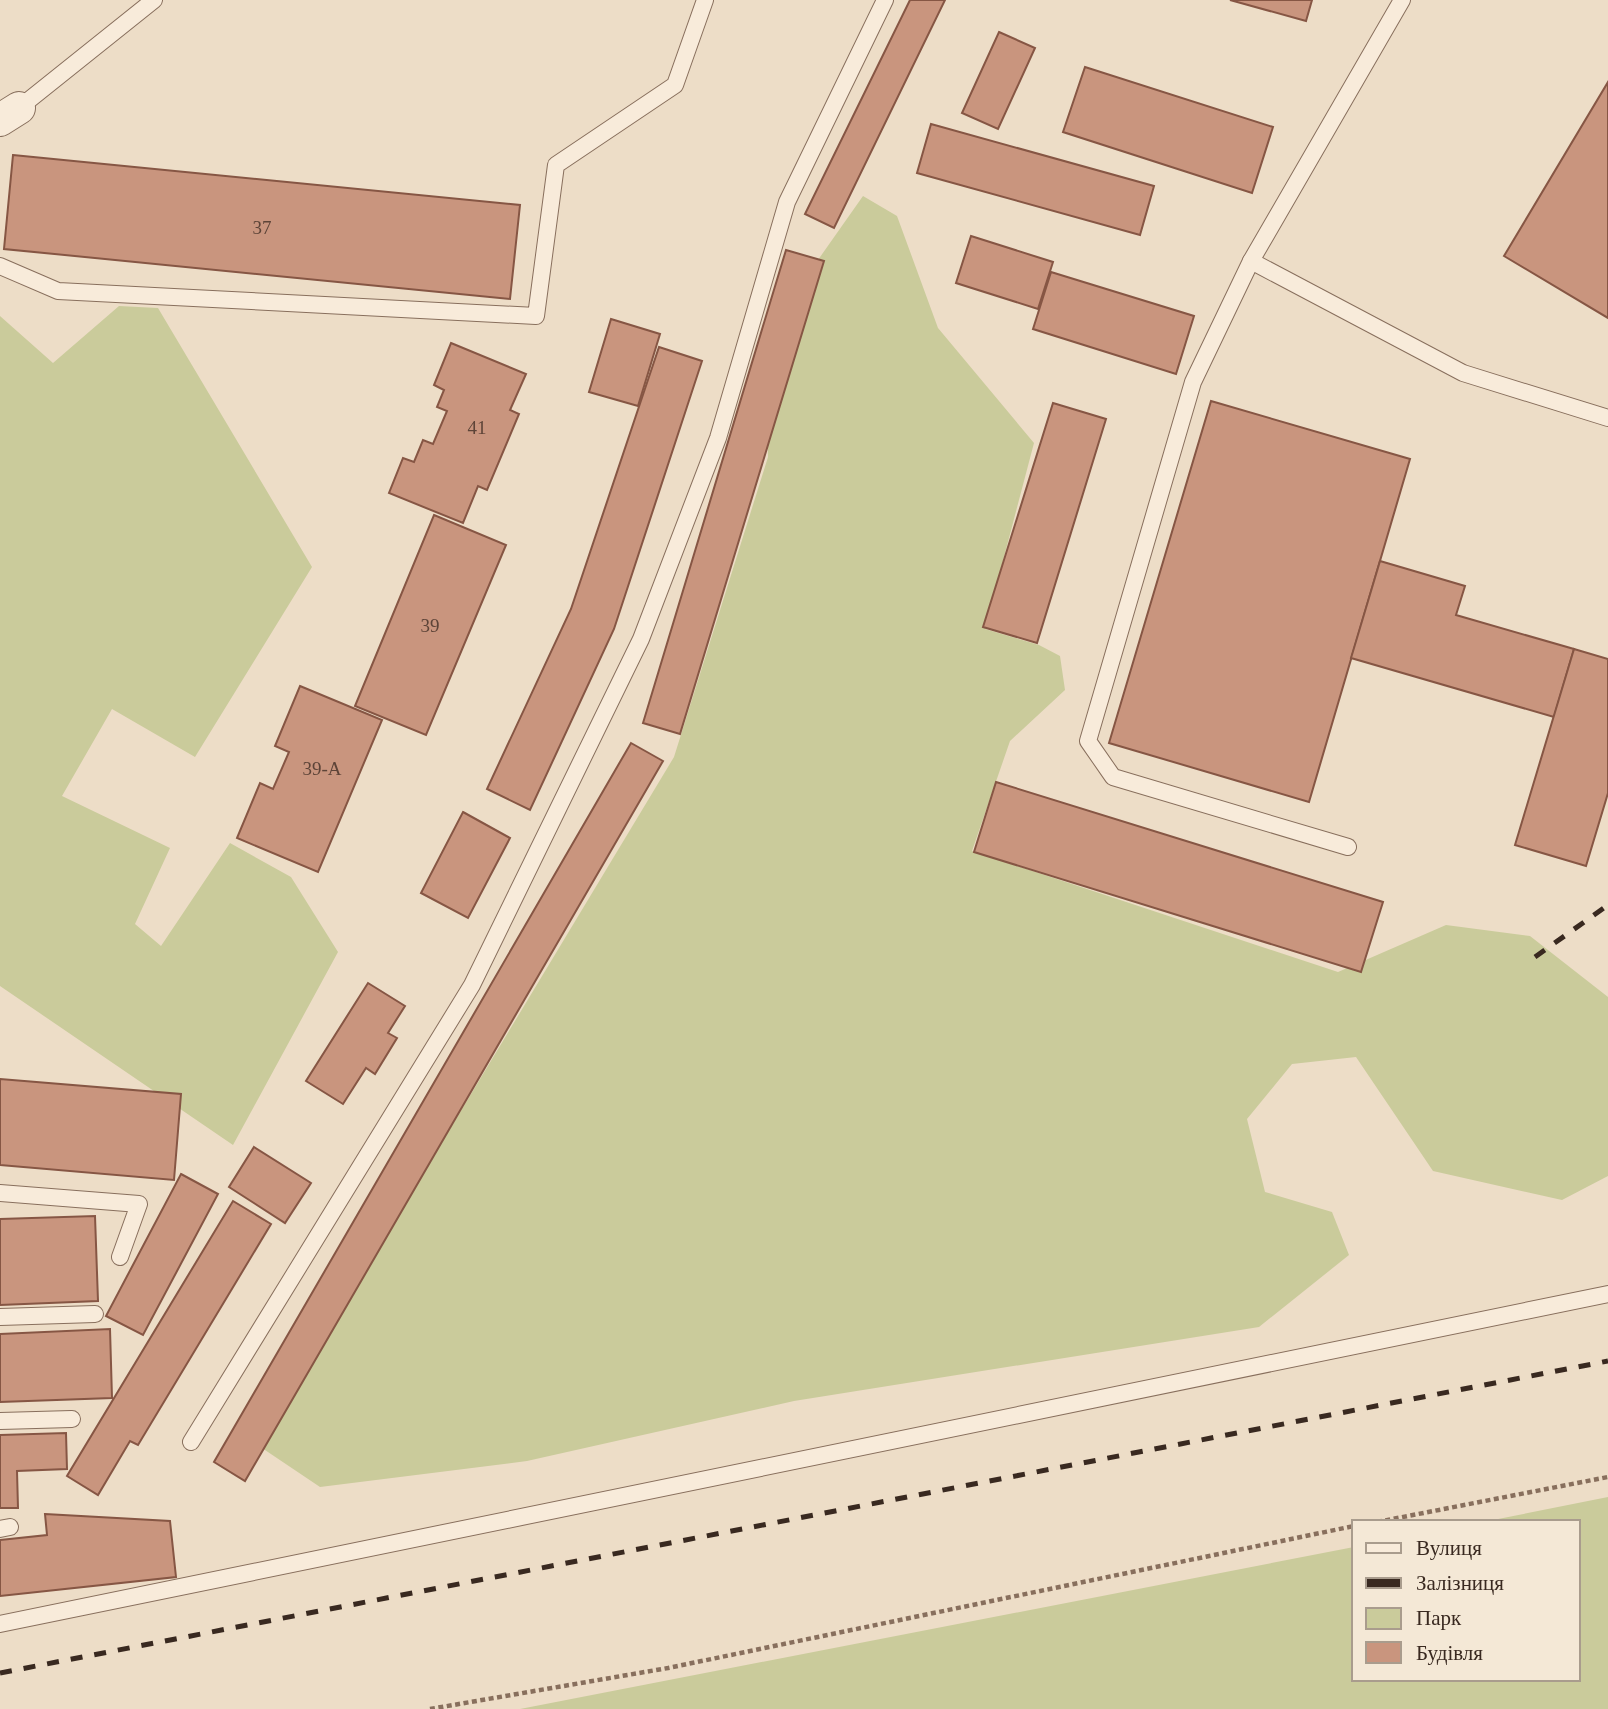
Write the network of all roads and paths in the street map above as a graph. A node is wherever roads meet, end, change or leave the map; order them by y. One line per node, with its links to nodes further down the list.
1 (154, 0): 5 (lane)
2 (705, 0): 7 (lane)
3 (886, 0): 17 (lane)
4 (1402, 0): 6 (lane)
5 (10, 114)
6 (1251, 261): 8 (lane); 9 (lane)
7 (0, 266)
8 (1608, 418)
9 (1348, 847)
10 (0, 1193): 11 (lane)
11 (120, 1257)
12 (1608, 1294): 21 (lane)
13 (95, 1314): 14 (lane)
14 (0, 1317)
15 (72, 1419): 16 (lane)
16 (0, 1421)
17 (191, 1442)
18 (1608, 1477): 19 (path)
19 (1387, 1520)
20 (1352, 1526): 22 (path)
21 (0, 1624)
22 (430, 1709)

